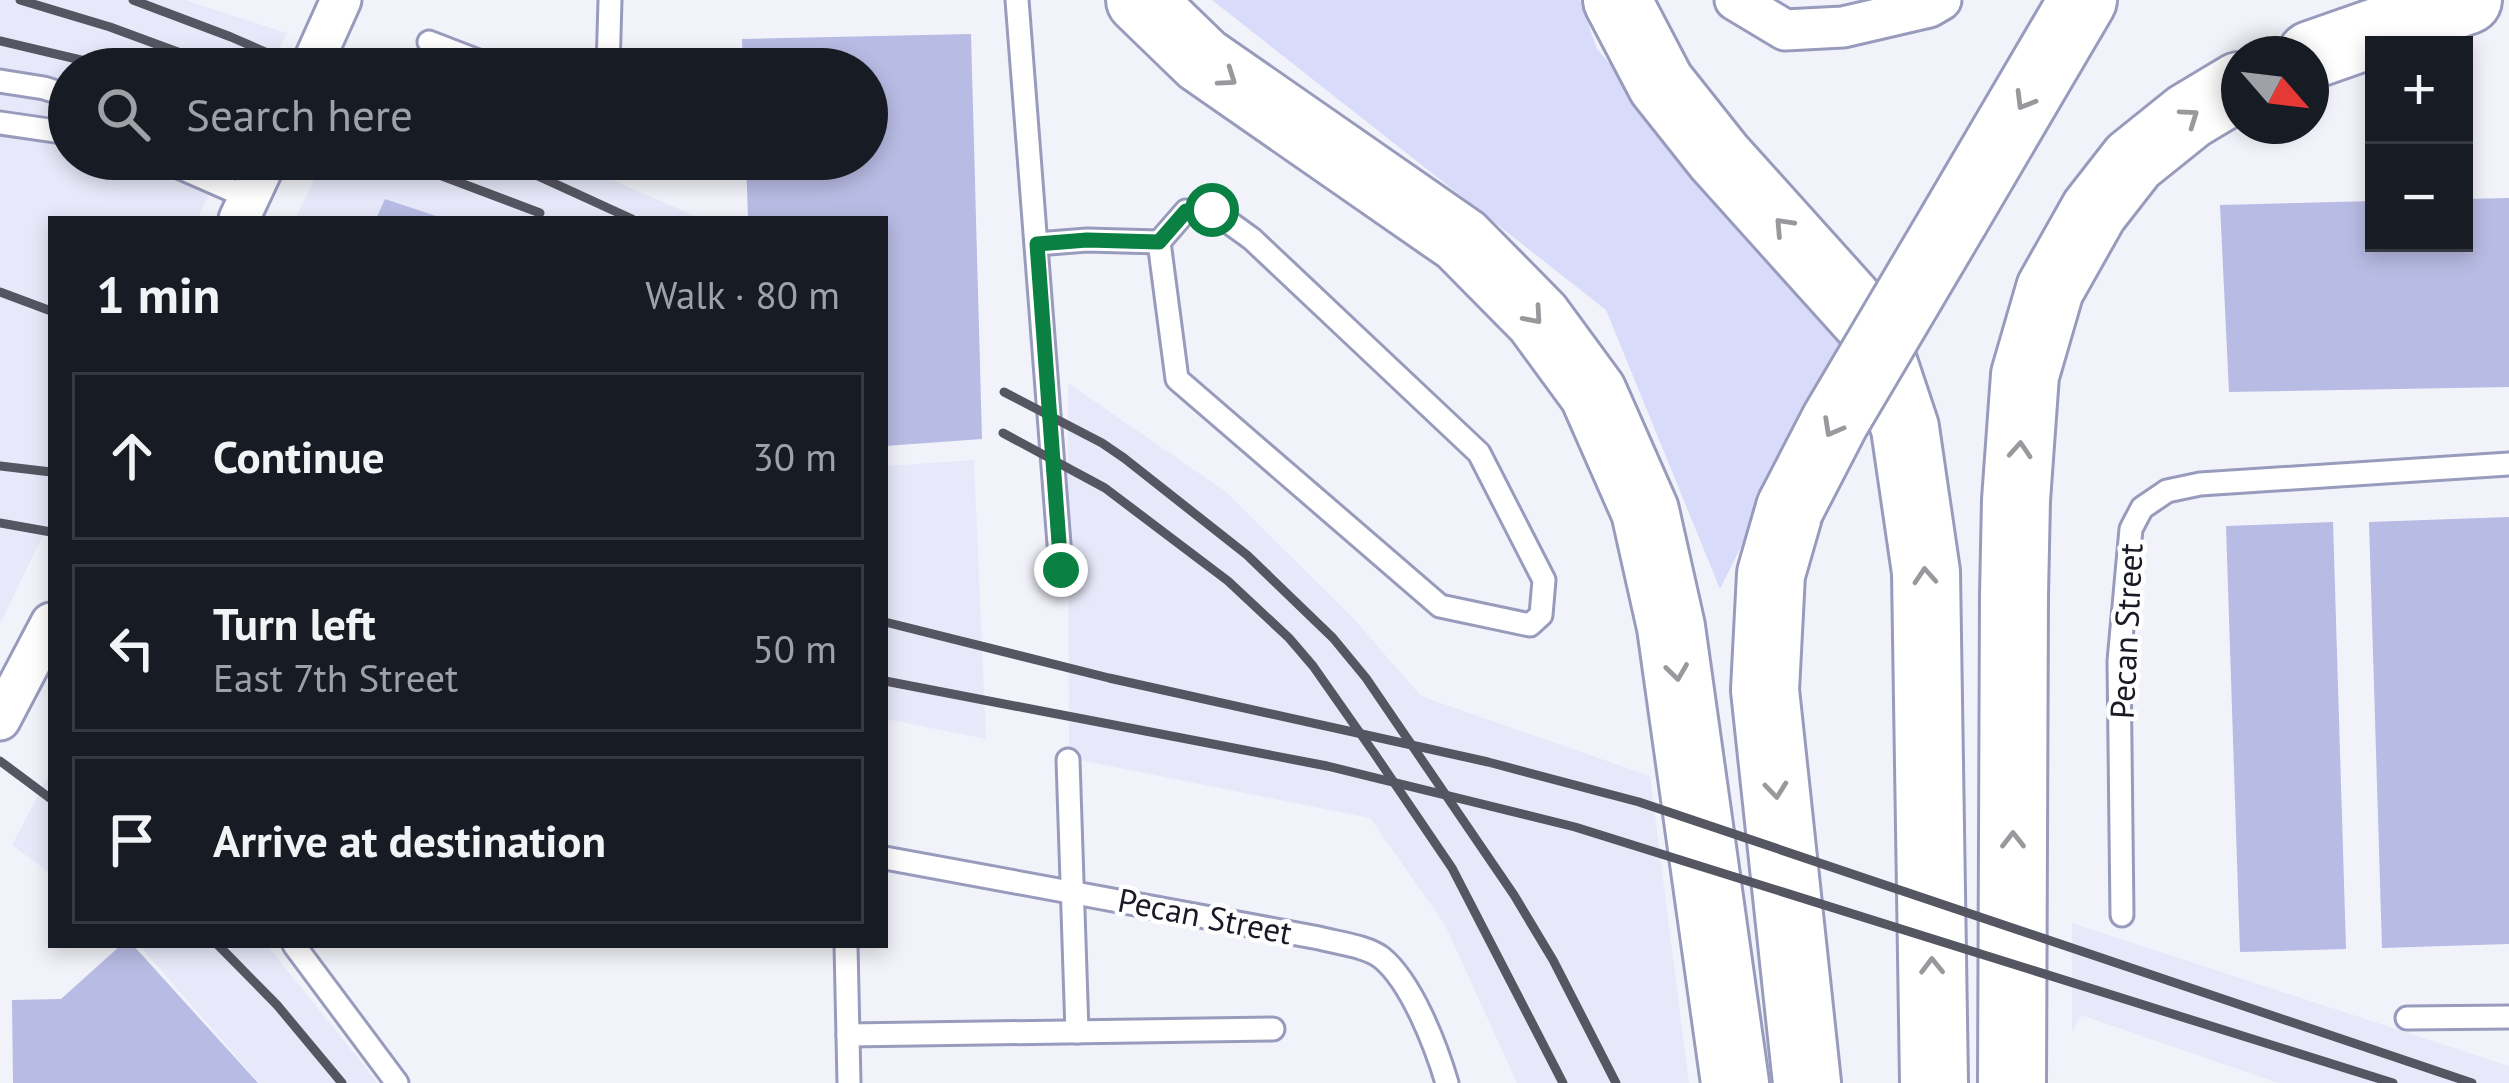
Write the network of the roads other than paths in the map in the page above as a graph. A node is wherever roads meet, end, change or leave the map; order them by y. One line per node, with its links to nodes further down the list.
1 (341, 0): 12 (street)
2 (610, 0): 14 (lane)
3 (1017, 0): 25 (lane)
4 (1140, 0): 45 (highway, one-way to 45)
5 (1617, 0): 47 (highway, one-way to 5)
6 (1735, 0): 10 (street)
7 (1941, 0): 10 (street)
8 (2083, 0): 46 (highway, one-way to 46, bridge)
9 (2468, 0): 15 (highway)
10 (1841, 14)
11 (429, 42): 13 (lane)
12 (319, 48)
13 (445, 48)
14 (609, 48)
15 (2329, 49)
16 (0, 81): 17 (lane)
17 (48, 89)
18 (2221, 97): 48 (highway, one-way to 18)
19 (0, 123): 20 (lane)
20 (48, 130)
21 (196, 180): 23 (lane)
22 (257, 180): 23 (street)
23 (244, 208)
24 (1159, 242): 24 (lane); 25 (lane)
25 (1037, 244): 27 (lane)
26 (2509, 464): 34 (lane, Pecan Street)
27 (1061, 570)
28 (48, 635): 29 (street)
29 (40, 666): 30 (street)
30 (0, 720)
31 (1068, 760): 33 (lane)
32 (888, 859): 33 (lane, Pecan Street)
33 (1072, 890): 40 (lane); 44 (lane, Pecan Street)
34 (2122, 915)
35 (296, 948): 42 (lane)
36 (846, 948): 41 (lane)
37 (2509, 1017): 38 (lane)
38 (2407, 1018)
39 (1273, 1029): 40 (lane)
40 (1077, 1031): 41 (lane)
41 (848, 1035): 43 (lane)
42 (397, 1083)
43 (849, 1083)
44 (1447, 1083)
45 (1735, 1083)
46 (1808, 1083)
47 (1934, 1083)
48 (2012, 1083)

